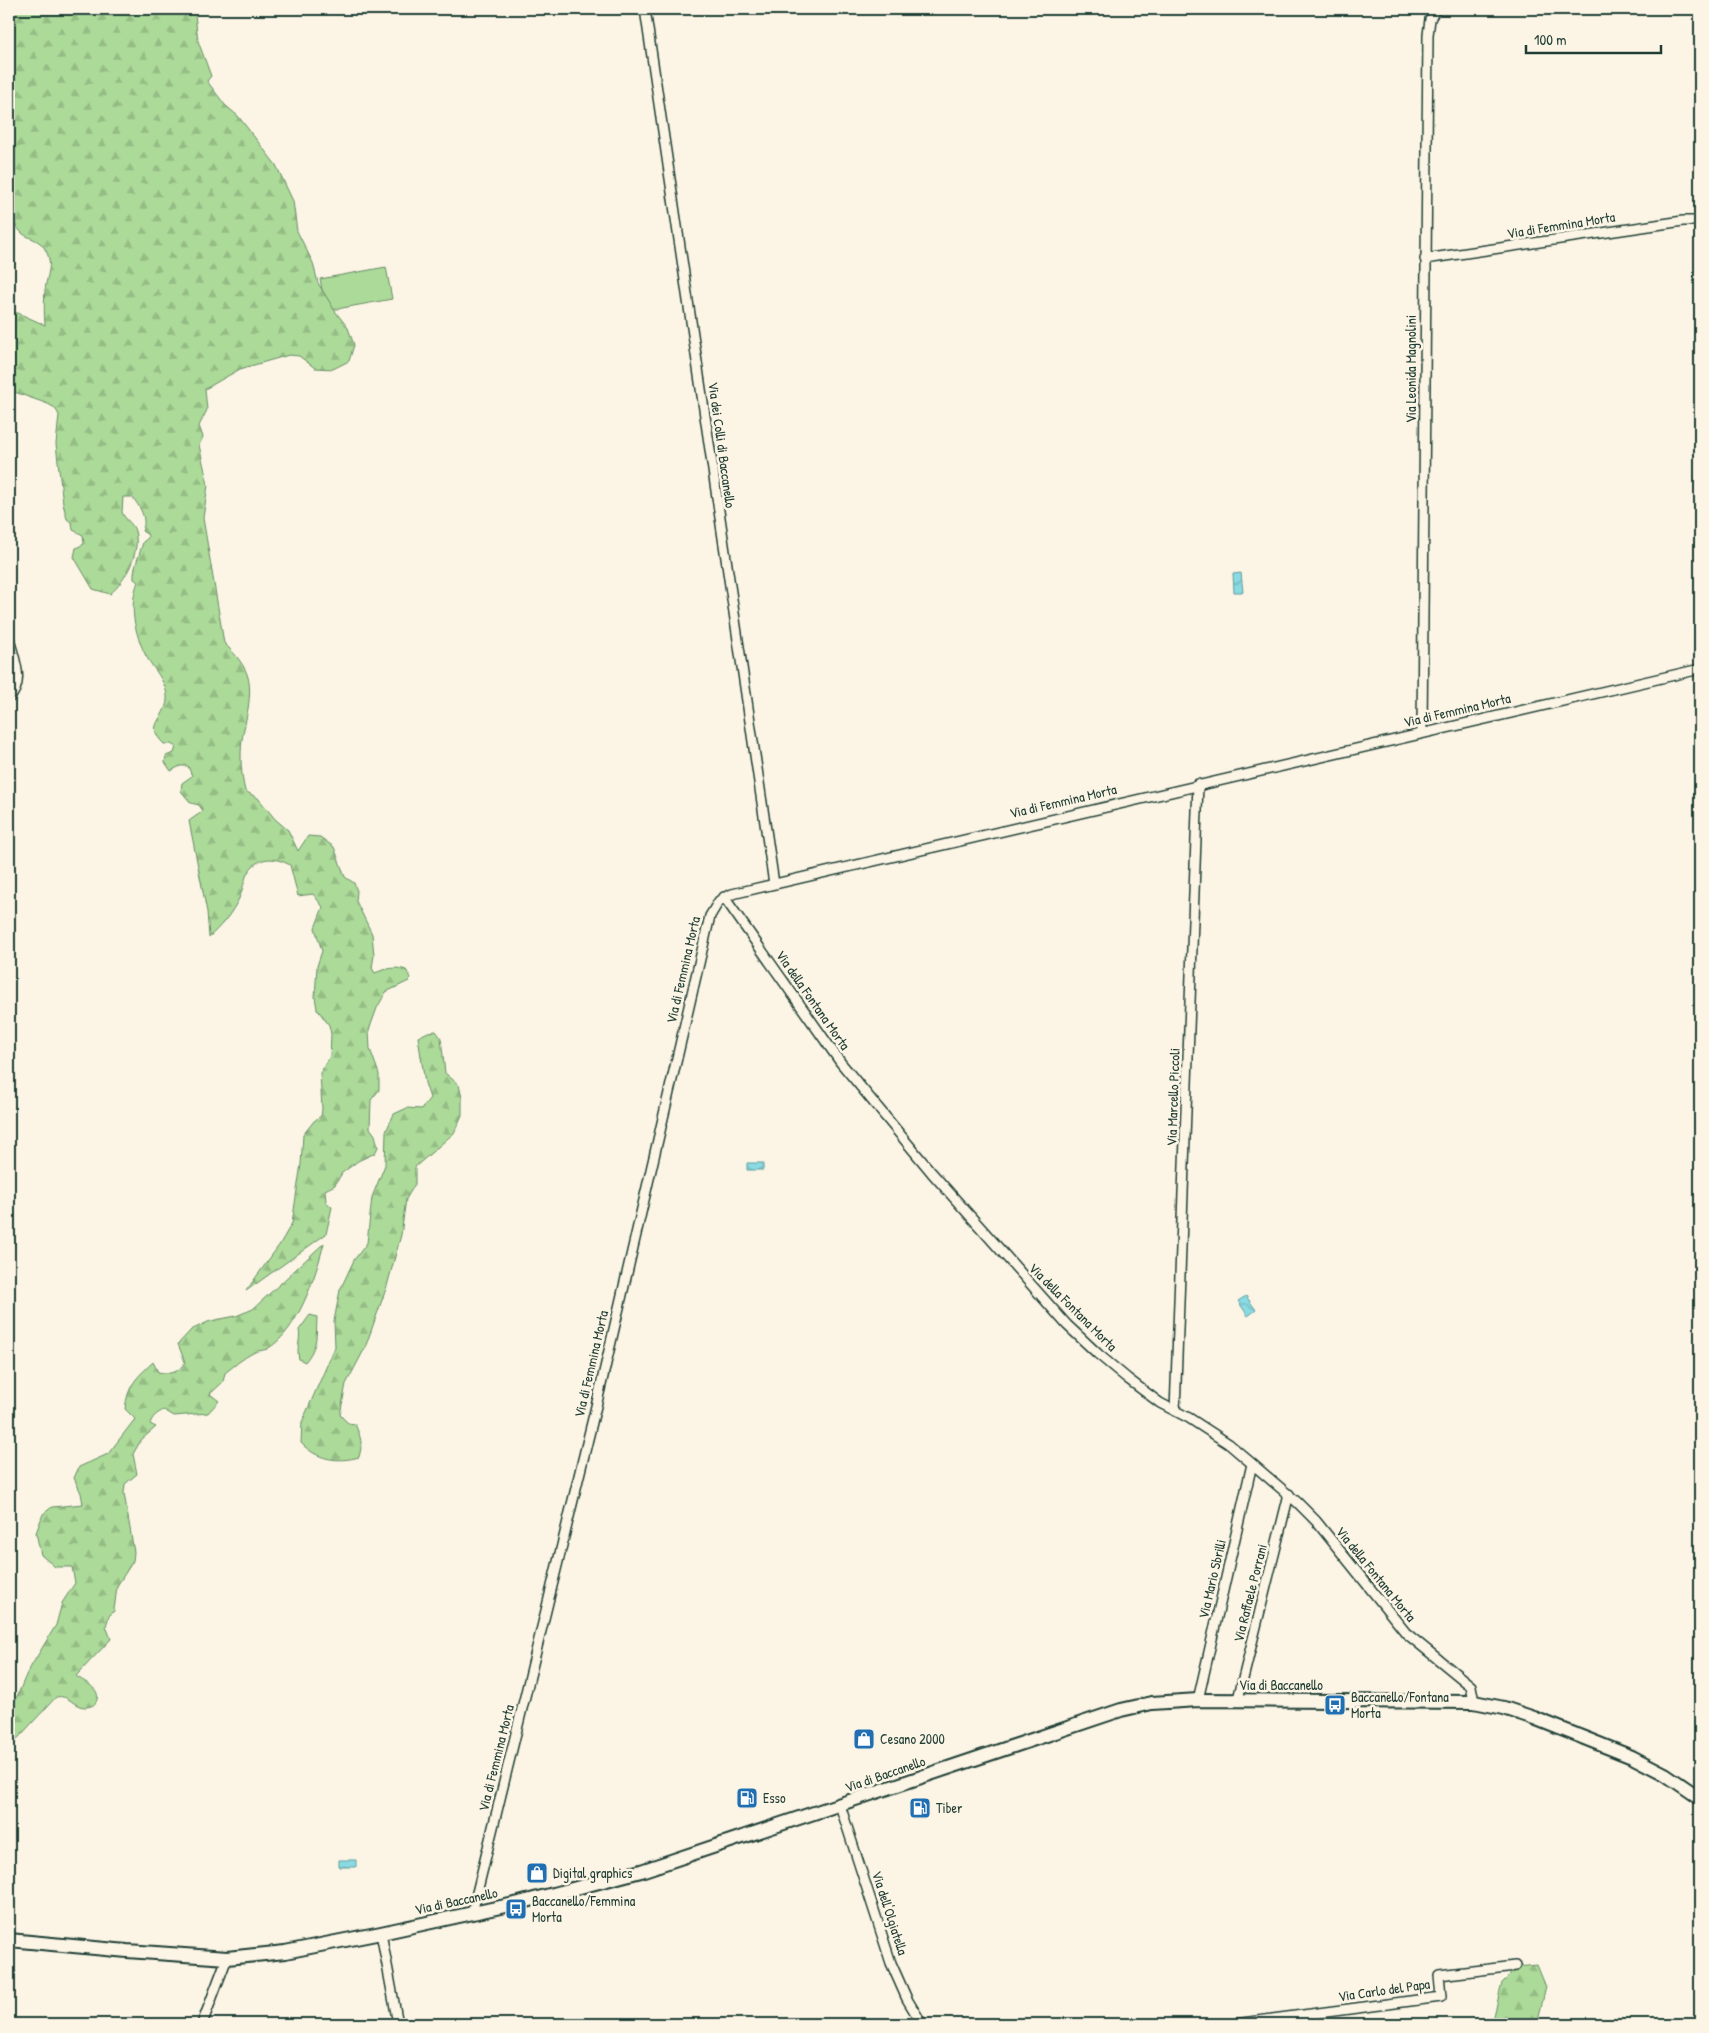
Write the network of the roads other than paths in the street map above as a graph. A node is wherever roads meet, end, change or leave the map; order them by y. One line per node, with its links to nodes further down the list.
1 (645, 9): 10 (street, Via dei Colli di Baccanello)
2 (1436, 9): 4 (street, Via Leonida Magnolini)
3 (1700, 221): 4 (street, Via di Femmina Morta)
4 (1425, 259): 8 (street, Via Leonida Magnolini)
5 (9, 638): 7 (street)
6 (1700, 668): 8 (street, Via di Femmina Morta)
7 (9, 698)
8 (1422, 732): 9 (street, Via di Femmina Morta)
9 (1198, 784): 10 (street, Via di Femmina Morta); 12 (street, Via Marcello Piccoli)
10 (774, 884): 11 (street, Via di Femmina Morta)
11 (724, 897): 12 (street, Via della Fontana Morta); 20 (street, Via di Femmina Morta)
12 (1175, 1411): 13 (street, Via della Fontana Morta)
13 (1252, 1464): 14 (street, Via della Fontana Morta); 15 (street, Via Mario Sbrilli)
14 (1289, 1494): 16 (street, Via Raffaele Porrani); 17 (street, Via della Fontana Morta)
15 (1198, 1700): 16 (street, Via di Baccanello); 19 (street, Via di Baccanello)
16 (1238, 1700): 17 (street, Via di Baccanello)
17 (1474, 1702): 18 (street, Via di Baccanello)
18 (1700, 1798)
19 (840, 1805): 20 (street, Via di Baccanello); 29 (street, Via dell'Olgiatella)
20 (472, 1912): 22 (street, Via di Baccanello)
21 (9, 1932): 24 (street, Via di Baccanello)
22 (381, 1933): 25 (street, Via di Baccanello); 28 (street)
23 (9, 1940): 24 (street, Via di Baccanello)
24 (127, 1951): 25 (street, Via di Baccanello)
25 (227, 1958): 27 (street)
26 (1515, 1966): 30 (street, Via Carlo del Papa)
27 (202, 2024)
28 (398, 2024)
29 (922, 2024)
30 (1234, 2024)

